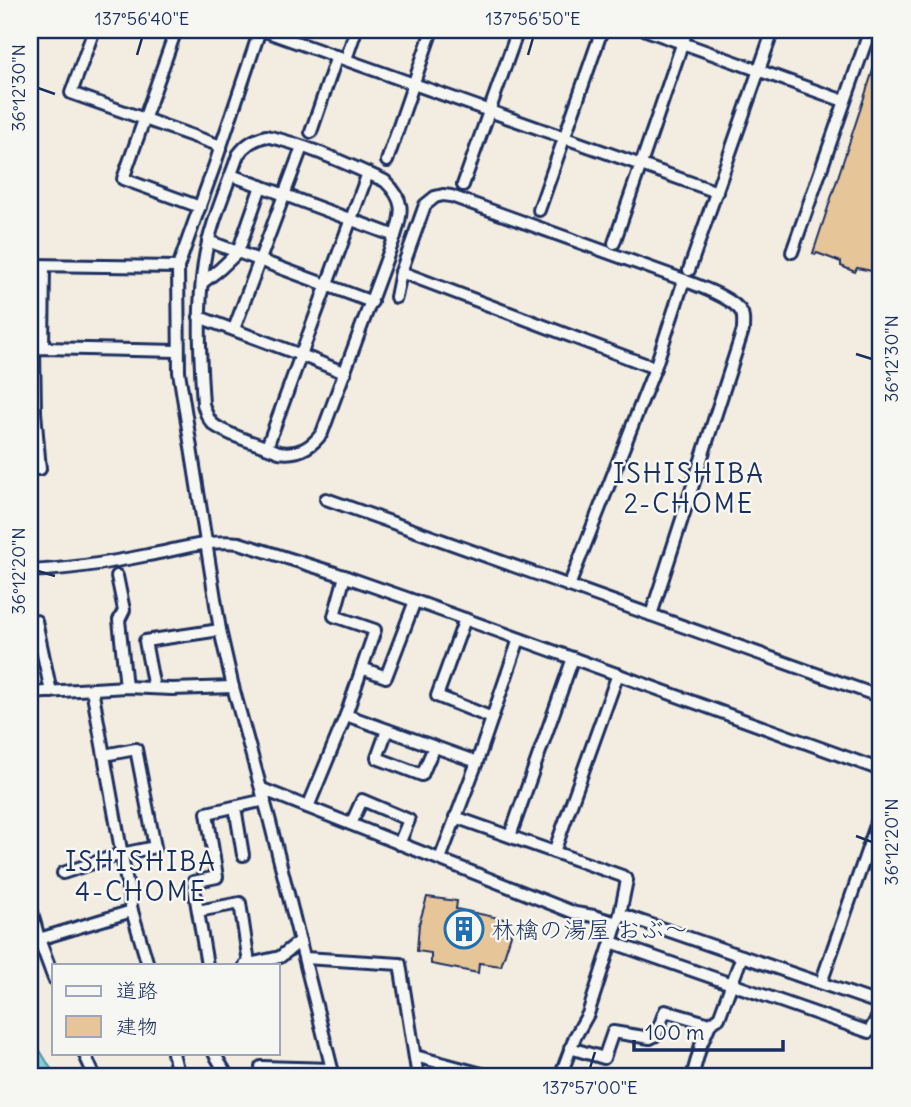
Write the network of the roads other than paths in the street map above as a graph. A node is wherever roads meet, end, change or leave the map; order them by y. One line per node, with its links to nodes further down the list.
1 (94, 30): 18 (street)
2 (176, 30): 18 (street)
3 (261, 30): 13 (street); 21 (street)
4 (356, 30): 13 (street)
5 (432, 30): 15 (street)
6 (518, 30): 17 (street)
7 (603, 30): 20 (street)
8 (646, 30): 12 (street)
9 (687, 30): 12 (street)
10 (773, 30): 14 (street)
11 (870, 30): 16 (street)
12 (682, 43): 14 (street); 24 (street)
13 (341, 58): 15 (street); 19 (street)
14 (759, 71): 16 (street); 29 (street)
15 (414, 84): 17 (street); 23 (street)
16 (844, 101): 38 (street)
17 (489, 110): 20 (street); 27 (street)
18 (145, 119): 21 (street); 31 (street)
19 (311, 132)
20 (565, 137): 24 (street); 32 (street)
21 (221, 146): 31 (street)
22 (302, 147): 25 (street); 26 (street); 30 (street)
23 (387, 161)
24 (642, 165): 29 (street); 36 (street)
25 (368, 173): 33 (street); 34 (street)
26 (231, 175): 28 (street); 35 (street)
27 (463, 185)
28 (261, 186): 30 (street); 37 (street)
29 (717, 192): 44 (street)
30 (284, 195): 33 (street); 39 (street)
31 (200, 207): 42 (street)
32 (539, 210)
33 (351, 220): 34 (street); 46 (street)
34 (395, 236): 48 (street)
35 (208, 241): 37 (street); 45 (street)
36 (614, 243)
37 (238, 252): 39 (street); 45 (street)
38 (792, 253)
39 (260, 260): 46 (street); 50 (street)
40 (30, 265): 41 (street)
41 (44, 266): 42 (street); 51 (street)
42 (177, 267): 52 (street)
43 (401, 272): 44 (street); 47 (street); 54 (street)
44 (687, 275): 54 (street); 66 (street)
45 (202, 284): 49 (street)
46 (327, 284): 48 (street); 53 (street)
47 (396, 297)
48 (372, 302): 55 (street)
49 (199, 317): 50 (street); 57 (street)
50 (234, 329): 53 (street)
51 (36, 348): 52 (street); 56 (street)
52 (178, 351): 60 (street)
53 (302, 355): 55 (street); 57 (street)
54 (655, 368): 64 (street)
55 (345, 373): 57 (street)
56 (32, 413): 58 (street)
57 (267, 447)
58 (30, 470)
59 (326, 499): 64 (street)
60 (206, 544): 61 (street); 63 (street); 69 (street)
61 (30, 571)
62 (117, 576): 74 (street)
63 (345, 576): 65 (street); 72 (street)
64 (569, 586): 66 (street)
65 (415, 601): 67 (street); 72 (street)
66 (651, 615): 80 (street)
67 (465, 619): 70 (street); 82 (street)
68 (30, 621): 78 (street)
69 (220, 630): 75 (street); 76 (street)
70 (519, 639): 71 (street); 82 (street)
71 (573, 658): 73 (street); 94 (street)
72 (362, 668): 81 (street)
73 (618, 674): 87 (street); 96 (street)
74 (126, 687): 76 (street); 77 (street)
75 (233, 687): 76 (street); 88 (street)
76 (153, 688)
77 (92, 689): 78 (street); 85 (street)
78 (51, 692): 79 (street)
79 (30, 693)
80 (881, 697)
81 (345, 715): 83 (street); 90 (street)
82 (492, 718): 86 (street)
83 (387, 730): 84 (street); 84 (street)
84 (434, 747): 86 (street)
85 (104, 755): 97 (street); 97 (street)
86 (477, 762): 92 (street)
87 (881, 770)
88 (263, 794): 89 (street); 90 (street); 106 (street)
89 (235, 807): 98 (street); 103 (street)
90 (308, 807): 93 (street)
91 (881, 811): 114 (street)
92 (455, 817): 94 (street); 99 (street)
93 (351, 824): 95 (street); 95 (street)
94 (510, 836): 96 (street)
95 (399, 844): 99 (street)
96 (554, 852): 104 (street)
97 (121, 854): 100 (street); 102 (street)
98 (243, 855)
99 (440, 859): 104 (street)
100 (63, 873)
101 (30, 905): 105 (street)
102 (131, 911): 105 (street); 110 (street)
103 (198, 911): 111 (street); 112 (street)
104 (618, 918): 107 (street); 108 (street)
105 (39, 939): 113 (street)
106 (300, 941): 109 (street); 112 (street)
107 (611, 942): 115 (street); 119 (street)
108 (742, 956): 114 (street); 115 (street)
109 (305, 958): 123 (street); 125 (street)
110 (148, 964)
111 (207, 964)
112 (246, 964)
113 (52, 974)
114 (821, 983): 116 (street)
115 (732, 984): 117 (street); 118 (street)
116 (881, 1004)
117 (881, 1011)
118 (710, 1024): 119 (street); 132 (street)
119 (570, 1048): 131 (street)
120 (84, 1054): 126 (street)
121 (173, 1054): 127 (street)
122 (215, 1054): 128 (street)
123 (415, 1056): 129 (street); 130 (street)
124 (261, 1067): 125 (street)
125 (333, 1073)
126 (95, 1077)
127 (180, 1077)
128 (228, 1077)
129 (418, 1077)
130 (493, 1077)
131 (560, 1077)
132 (692, 1077)

